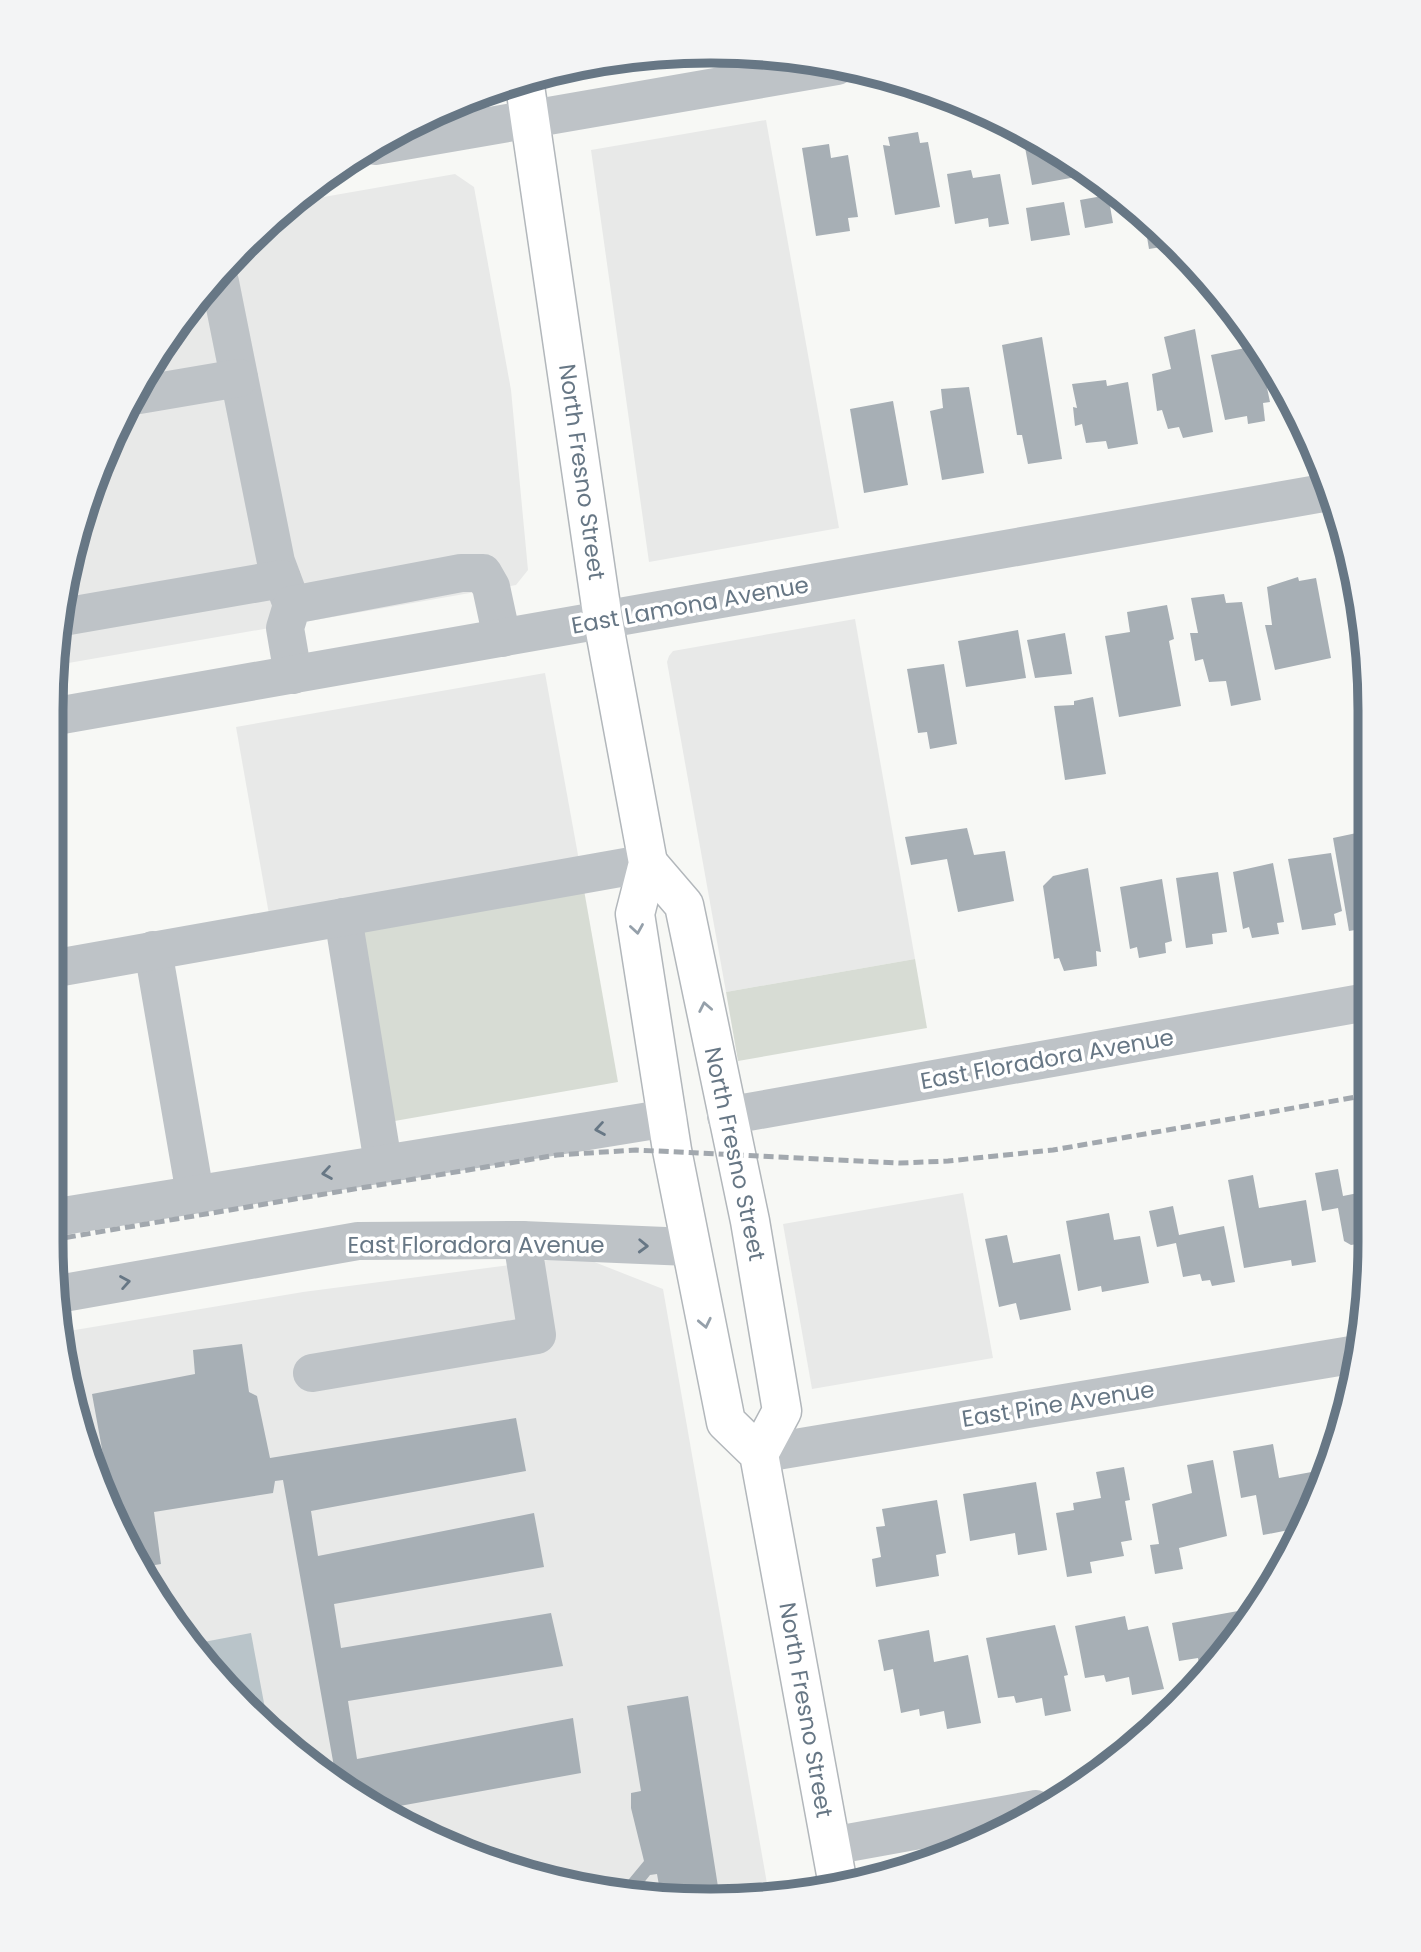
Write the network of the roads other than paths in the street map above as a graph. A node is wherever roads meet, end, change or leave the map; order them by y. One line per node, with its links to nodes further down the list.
1 (809, 71): 3 (street)
2 (526, 90): 3 (main road, North Fresno Street)
3 (531, 119): 4 (street); 11 (main road, North Fresno Street)
4 (404, 141)
5 (221, 288): 6 (street)
6 (239, 378): 7 (street); 9 (street)
7 (146, 394)
8 (1321, 493): 11 (street, East Lamona Avenue)
9 (287, 592): 10 (street); 12 (street); 13 (street)
10 (70, 616)
11 (603, 620): 12 (street, East Lamona Avenue); 15 (main road, North Fresno Street)
12 (502, 638): 13 (street, East Lamona Avenue)
13 (293, 675): 14 (street, East Lamona Avenue)
14 (63, 716)
15 (648, 863): 16 (street); 20 (main road, North Fresno Street, one-way to 15); 21 (main road, North Fresno Street, one-way to 21)
16 (343, 917): 17 (street); 22 (street)
17 (153, 950): 18 (street); 23 (street)
18 (63, 967)
19 (1358, 1004): 20 (street, East Floradora Avenue)
20 (726, 1116): 30 (main road, North Fresno Street)
21 (668, 1118): 22 (street, one-way to 22); 26 (main road, North Fresno Street); 30 (main road)
22 (383, 1163): 23 (street, one-way to 23)
23 (195, 1194): 24 (street)
24 (63, 1216)
25 (522, 1241): 26 (street, East Floradora Avenue, one-way to 26); 27 (street, East Floradora Avenue, one-way to 25); 29 (street)
26 (689, 1247): 31 (main road, North Fresno Street, one-way to 31)
27 (65, 1293)
28 (1348, 1356): 31 (street, East Pine Avenue)
29 (312, 1373)
30 (782, 1411): 31 (main road)
31 (759, 1454): 33 (main road, North Fresno Street)
32 (1014, 1813): 33 (street)
33 (831, 1846): 34 (main road, North Fresno Street)
34 (837, 1877)

